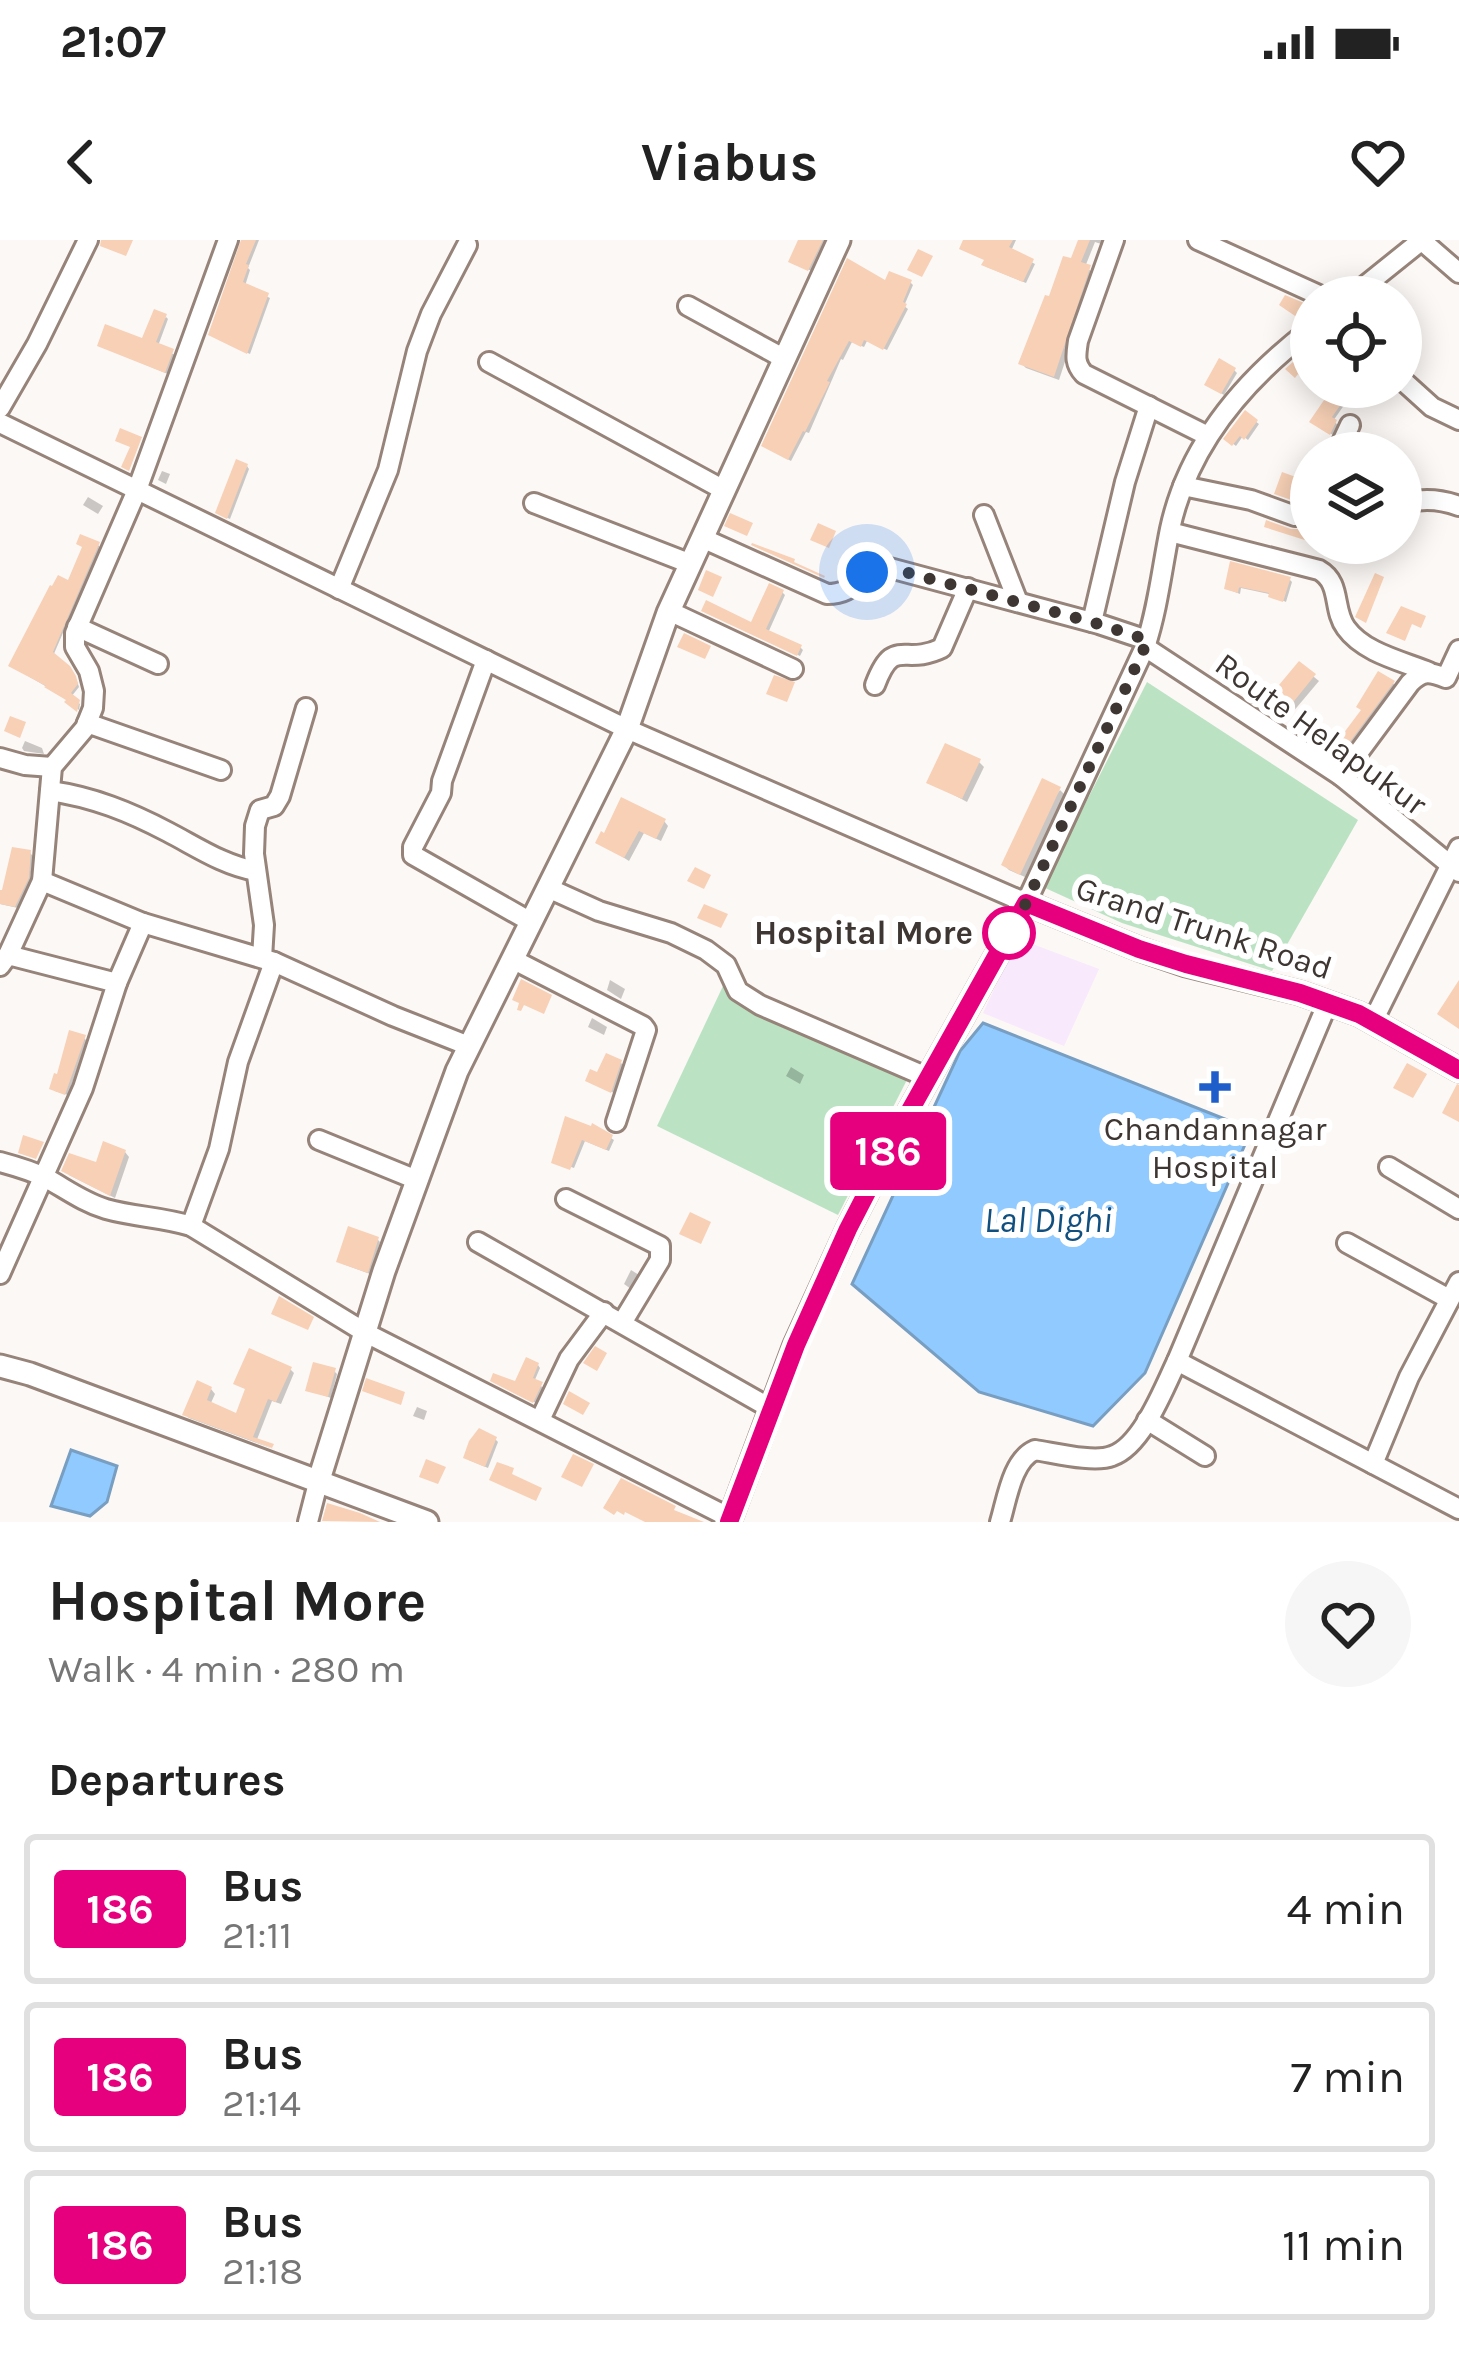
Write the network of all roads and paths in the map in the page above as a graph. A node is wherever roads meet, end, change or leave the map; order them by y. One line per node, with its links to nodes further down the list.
1 (88, 240): 17 (street)
2 (228, 240): 24 (street)
3 (839, 240): 13 (main road)
4 (1114, 240): 16 (street)
5 (1198, 240): 10 (street)
6 (1422, 240): 8 (street); 9 (street)
7 (467, 245): 35 (street)
8 (1459, 273)
9 (1377, 276)
10 (1290, 282)
11 (688, 306): 13 (street)
12 (1290, 345): 22 (street)
13 (785, 358): 25 (main road)
14 (489, 362): 25 (street)
15 (1422, 398): 18 (street)
16 (1149, 406): 22 (street); 38 (street)
17 (0, 408)
18 (1459, 420)
19 (0, 423): 24 (street)
20 (1351, 425): 21 (street)
21 (1348, 432)
22 (1208, 436): 23 (street)
23 (1183, 486): 30 (street); 31 (street)
24 (136, 490): 35 (street); 39 (street)
25 (724, 490): 32 (main road)
26 (1422, 500): 28 (street)
27 (534, 503): 33 (street)
28 (1459, 506)
29 (984, 514): 36 (street)
30 (1290, 514)
31 (1170, 532): 40 (street); 45 (street)
32 (702, 538): 33 (main road); 34 (street, Route Helapukur)
33 (691, 564): 37 (main road)
34 (968, 588): 36 (street, Route Helapukur); 46 (street)
35 (339, 589): 42 (street)
36 (1018, 602): 38 (street, Route Helapukur)
37 (669, 611): 44 (street); 49 (main road)
38 (1092, 622): 40 (street, Route Helapukur)
39 (77, 627): 43 (street); 48 (street)
40 (1146, 644): 53 (street, Route Helapukur); 60 (street)
41 (1459, 650): 45 (street)
42 (486, 660): 49 (street); 61 (street)
43 (158, 664)
44 (794, 669)
45 (1445, 678): 53 (street)
46 (874, 685)
47 (306, 708): 57 (street)
48 (87, 723): 51 (street); 52 (street)
49 (627, 729): 59 (main road); 60 (street)
50 (0, 758): 51 (street)
51 (52, 767): 54 (street)
52 (221, 770)
53 (1341, 776): 56 (street, Route Helapukur)
54 (50, 791): 57 (street); 58 (street)
55 (1459, 848): 56 (street)
56 (1454, 870): 68 (street)
57 (256, 871): 64 (street)
58 (42, 881): 62 (street); 65 (street)
59 (548, 888): 61 (main road); 71 (street)
60 (1026, 903): 67 (main road, Grand Trunk Road); 71 (main road, Grand Trunk Road)
61 (531, 922): 63 (main road)
62 (142, 923): 64 (street); 66 (street)
63 (512, 959): 69 (main road); 72 (street)
64 (268, 960): 69 (street); 80 (street)
65 (4, 961): 66 (street)
66 (117, 983): 76 (street)
67 (1328, 1002): 68 (main road, Grand Trunk Road); 88 (street)
68 (1373, 1021): 70 (main road, Grand Trunk Road)
69 (469, 1046): 77 (main road)
70 (1459, 1070)
71 (929, 1078): 90 (main road, Grand Trunk Road)
72 (616, 1121)
73 (320, 1140): 77 (street)
74 (0, 1162): 76 (street)
75 (1389, 1166): 79 (street)
76 (45, 1178): 80 (street); 83 (street)
77 (417, 1180): 87 (main road)
78 (566, 1199): 86 (street)
79 (1459, 1209)
80 (191, 1226): 87 (street)
81 (478, 1242): 85 (street)
82 (1347, 1243): 84 (street)
83 (0, 1274)
84 (1454, 1291): 94 (street)
85 (604, 1312): 86 (street); 91 (street)
86 (622, 1323): 90 (street)
87 (366, 1333): 91 (street); 95 (main road)
88 (1177, 1361): 92 (street); 94 (street)
89 (0, 1366): 95 (main road)
90 (770, 1408): 97 (main road, Grand Trunk Road)
91 (540, 1420): 97 (street)
92 (1147, 1420): 93 (street); 100 (street)
93 (1204, 1456)
94 (1373, 1464): 96 (street)
95 (318, 1483): 98 (street); 99 (main road)
96 (1459, 1509)
97 (729, 1520)
98 (308, 1522)
99 (427, 1522)
100 (1000, 1522)

